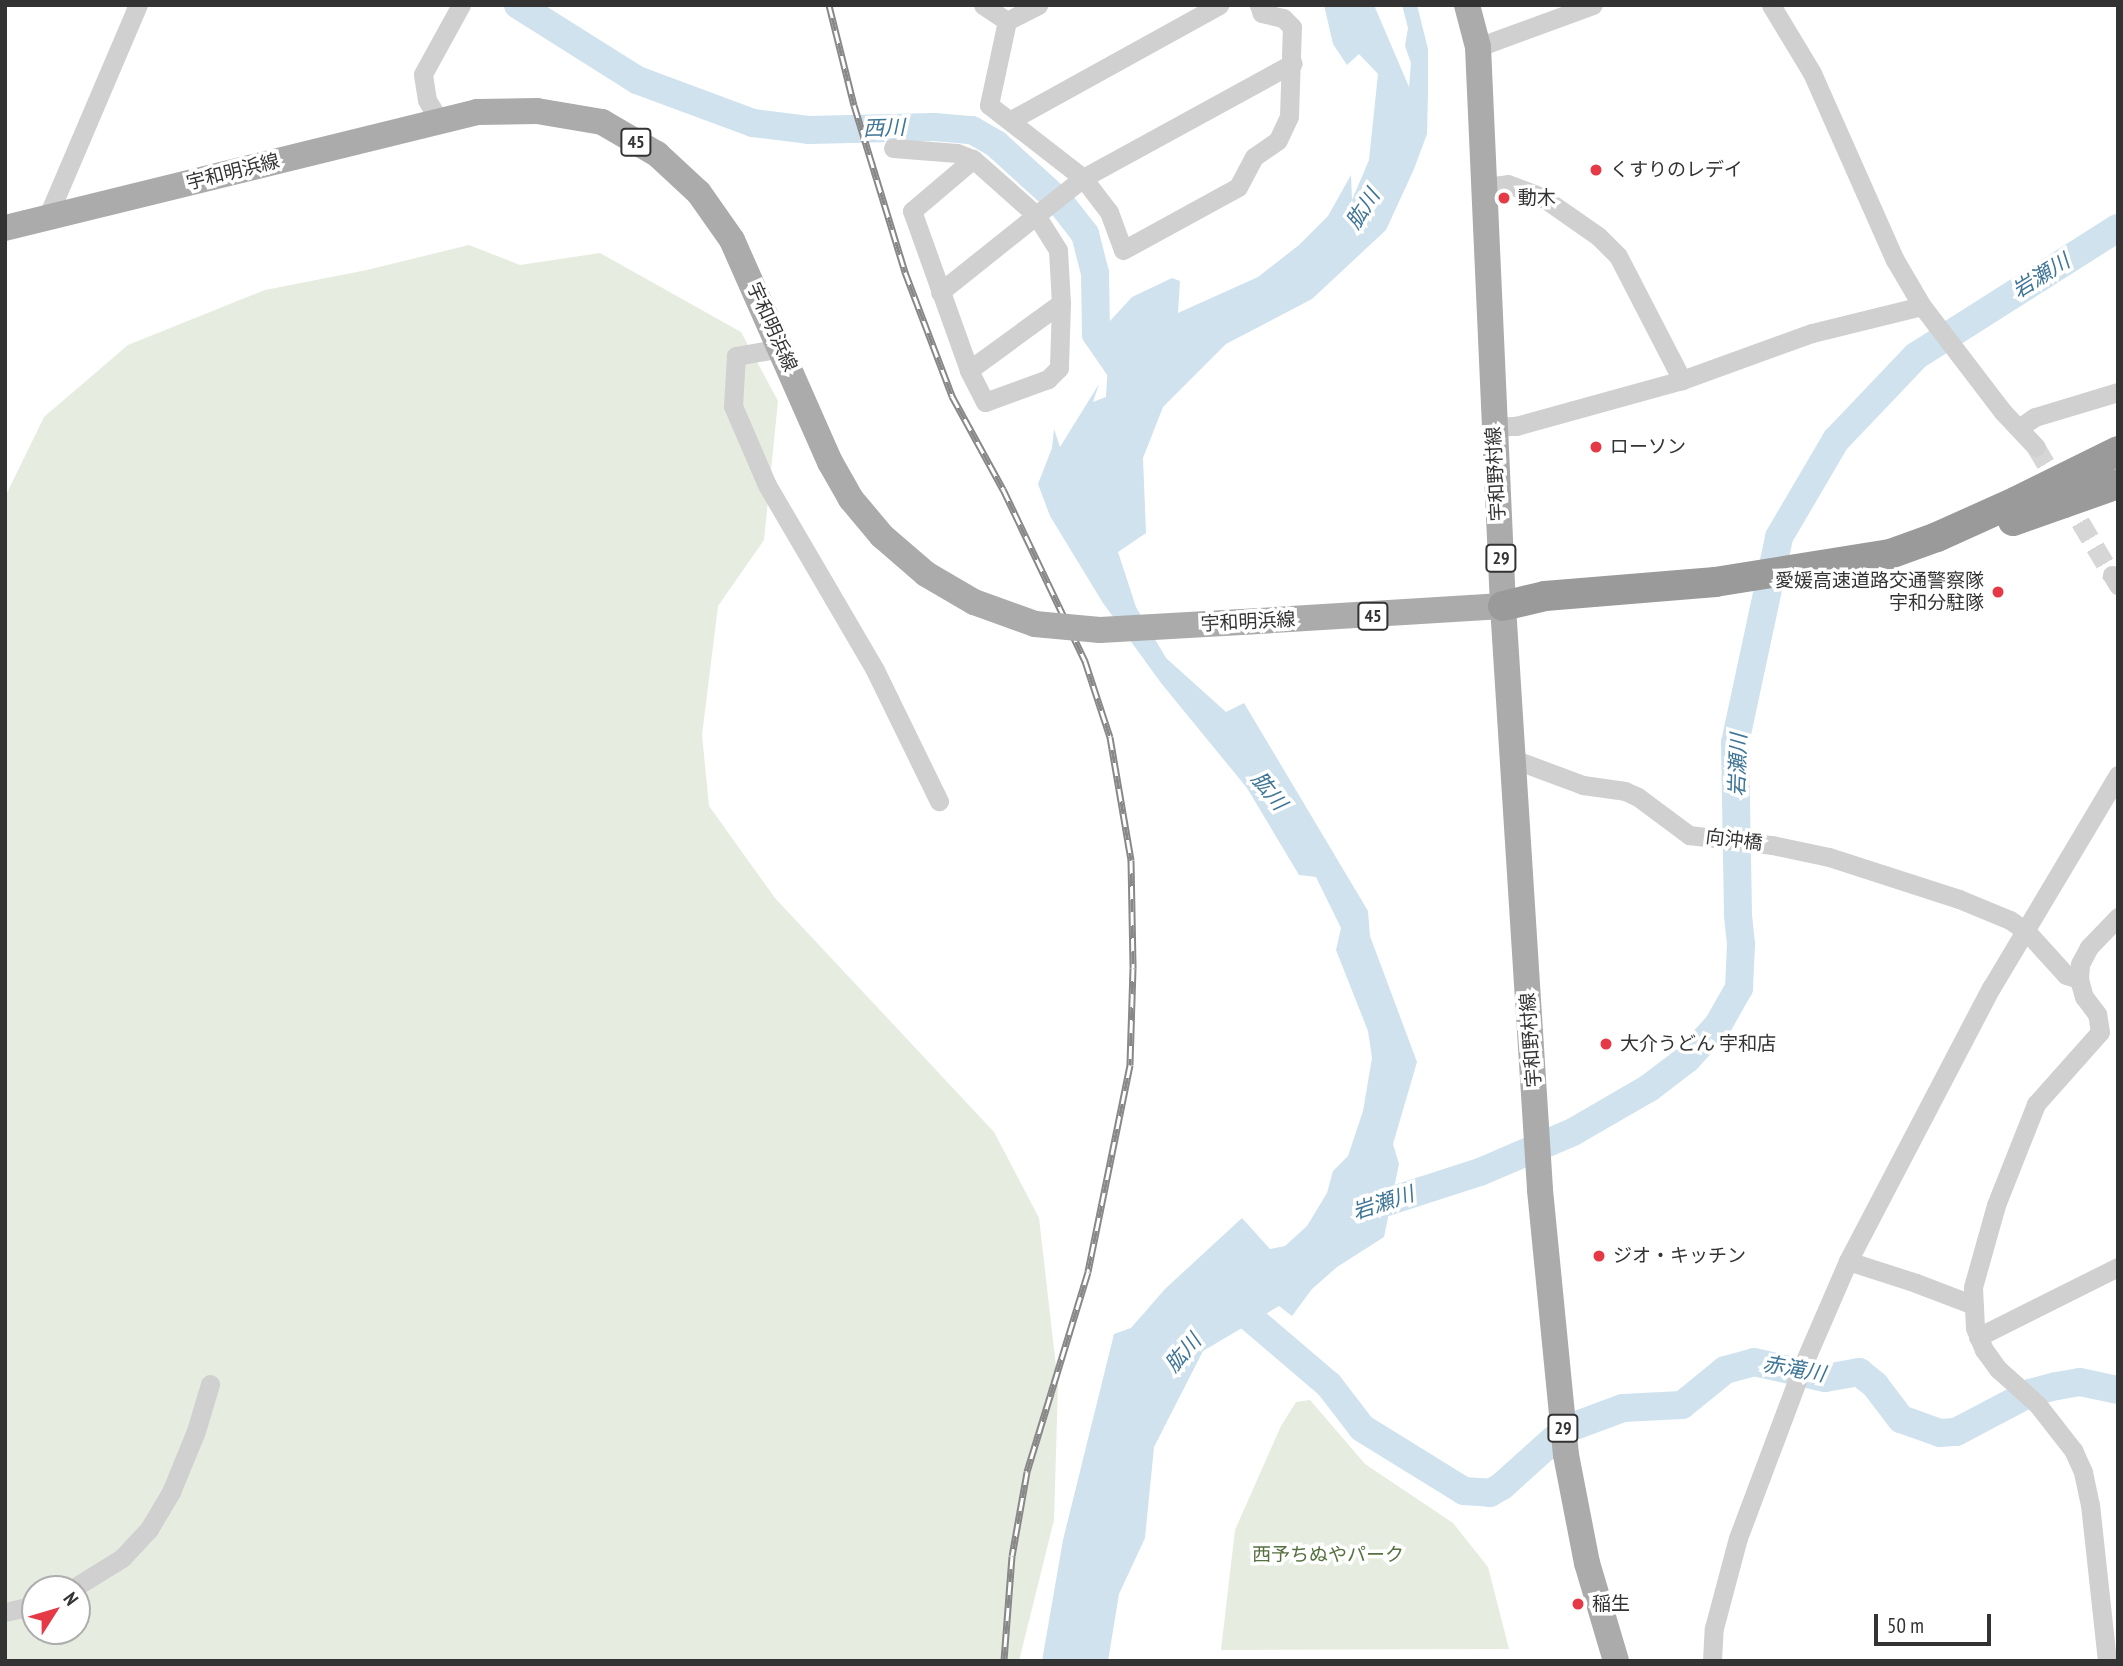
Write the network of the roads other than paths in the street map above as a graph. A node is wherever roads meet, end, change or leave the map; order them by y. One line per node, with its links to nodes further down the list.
1 (138, 5): 20 (street)
2 (461, 5): 13 (street)
3 (983, 5): 10 (street)
4 (1038, 5): 10 (street)
5 (1219, 5): 14 (street)
6 (1259, 5): 12 (street)
7 (1467, 5): 11 (main road, 宇和野村線 / 29)
8 (1593, 5): 11 (street)
9 (1771, 5): 24 (street)
10 (1007, 21): 14 (street)
11 (1478, 47): 18 (main road, 宇和野村線 / 29)
12 (1293, 63): 17 (street); 17 (street)
13 (439, 120): 20 (main road, 宇和明浜線 / 45); 25 (main road, 宇和明浜線 / 45)
14 (1011, 120): 17 (street)
15 (893, 148): 16 (street)
16 (973, 159): 19 (street); 22 (street)
17 (1083, 178): 19 (street)
18 (1485, 187): 27 (street); 29 (main road, 宇和野村線 / 29)
19 (1043, 210): 22 (street); 23 (street)
20 (47, 218): 21 (main road, 宇和明浜線 / 45)
21 (5, 228)
22 (940, 292): 26 (street)
23 (1061, 303): 26 (street); 26 (street)
24 (1927, 312): 27 (street); 30 (street)
25 (782, 348): 37 (main road, 宇和明浜線 / 45, bridge); 40 (street)
26 (969, 370)
27 (1682, 380): 29 (street)
28 (2118, 392): 30 (street)
29 (1494, 427): 37 (main road, 宇和野村線 / 29)
30 (2020, 428): 31 (street)
31 (2036, 447)
32 (2118, 451): 35 (highway)
33 (2118, 466): 35 (highway)
34 (2118, 484): 36 (highway)
35 (2017, 501): 36 (highway)
36 (1867, 564): 37 (highway)
37 (1503, 606): 38 (main road, 宇和野村線 / 29)
38 (1513, 759): 42 (street, 向沖橋); 50 (main road, 宇和野村線 / 29)
39 (2118, 775): 42 (street)
40 (939, 801)
41 (2118, 917): 43 (street)
42 (2026, 931): 43 (street); 44 (street)
43 (2079, 979): 46 (street)
44 (1847, 1261): 46 (street); 51 (street)
45 (2118, 1267): 47 (street)
46 (1974, 1305): 47 (street)
47 (1978, 1337): 52 (street)
48 (210, 1384): 49 (street)
49 (91, 1577)
50 (1616, 1661)
51 (1712, 1661)
52 (2107, 1661)

